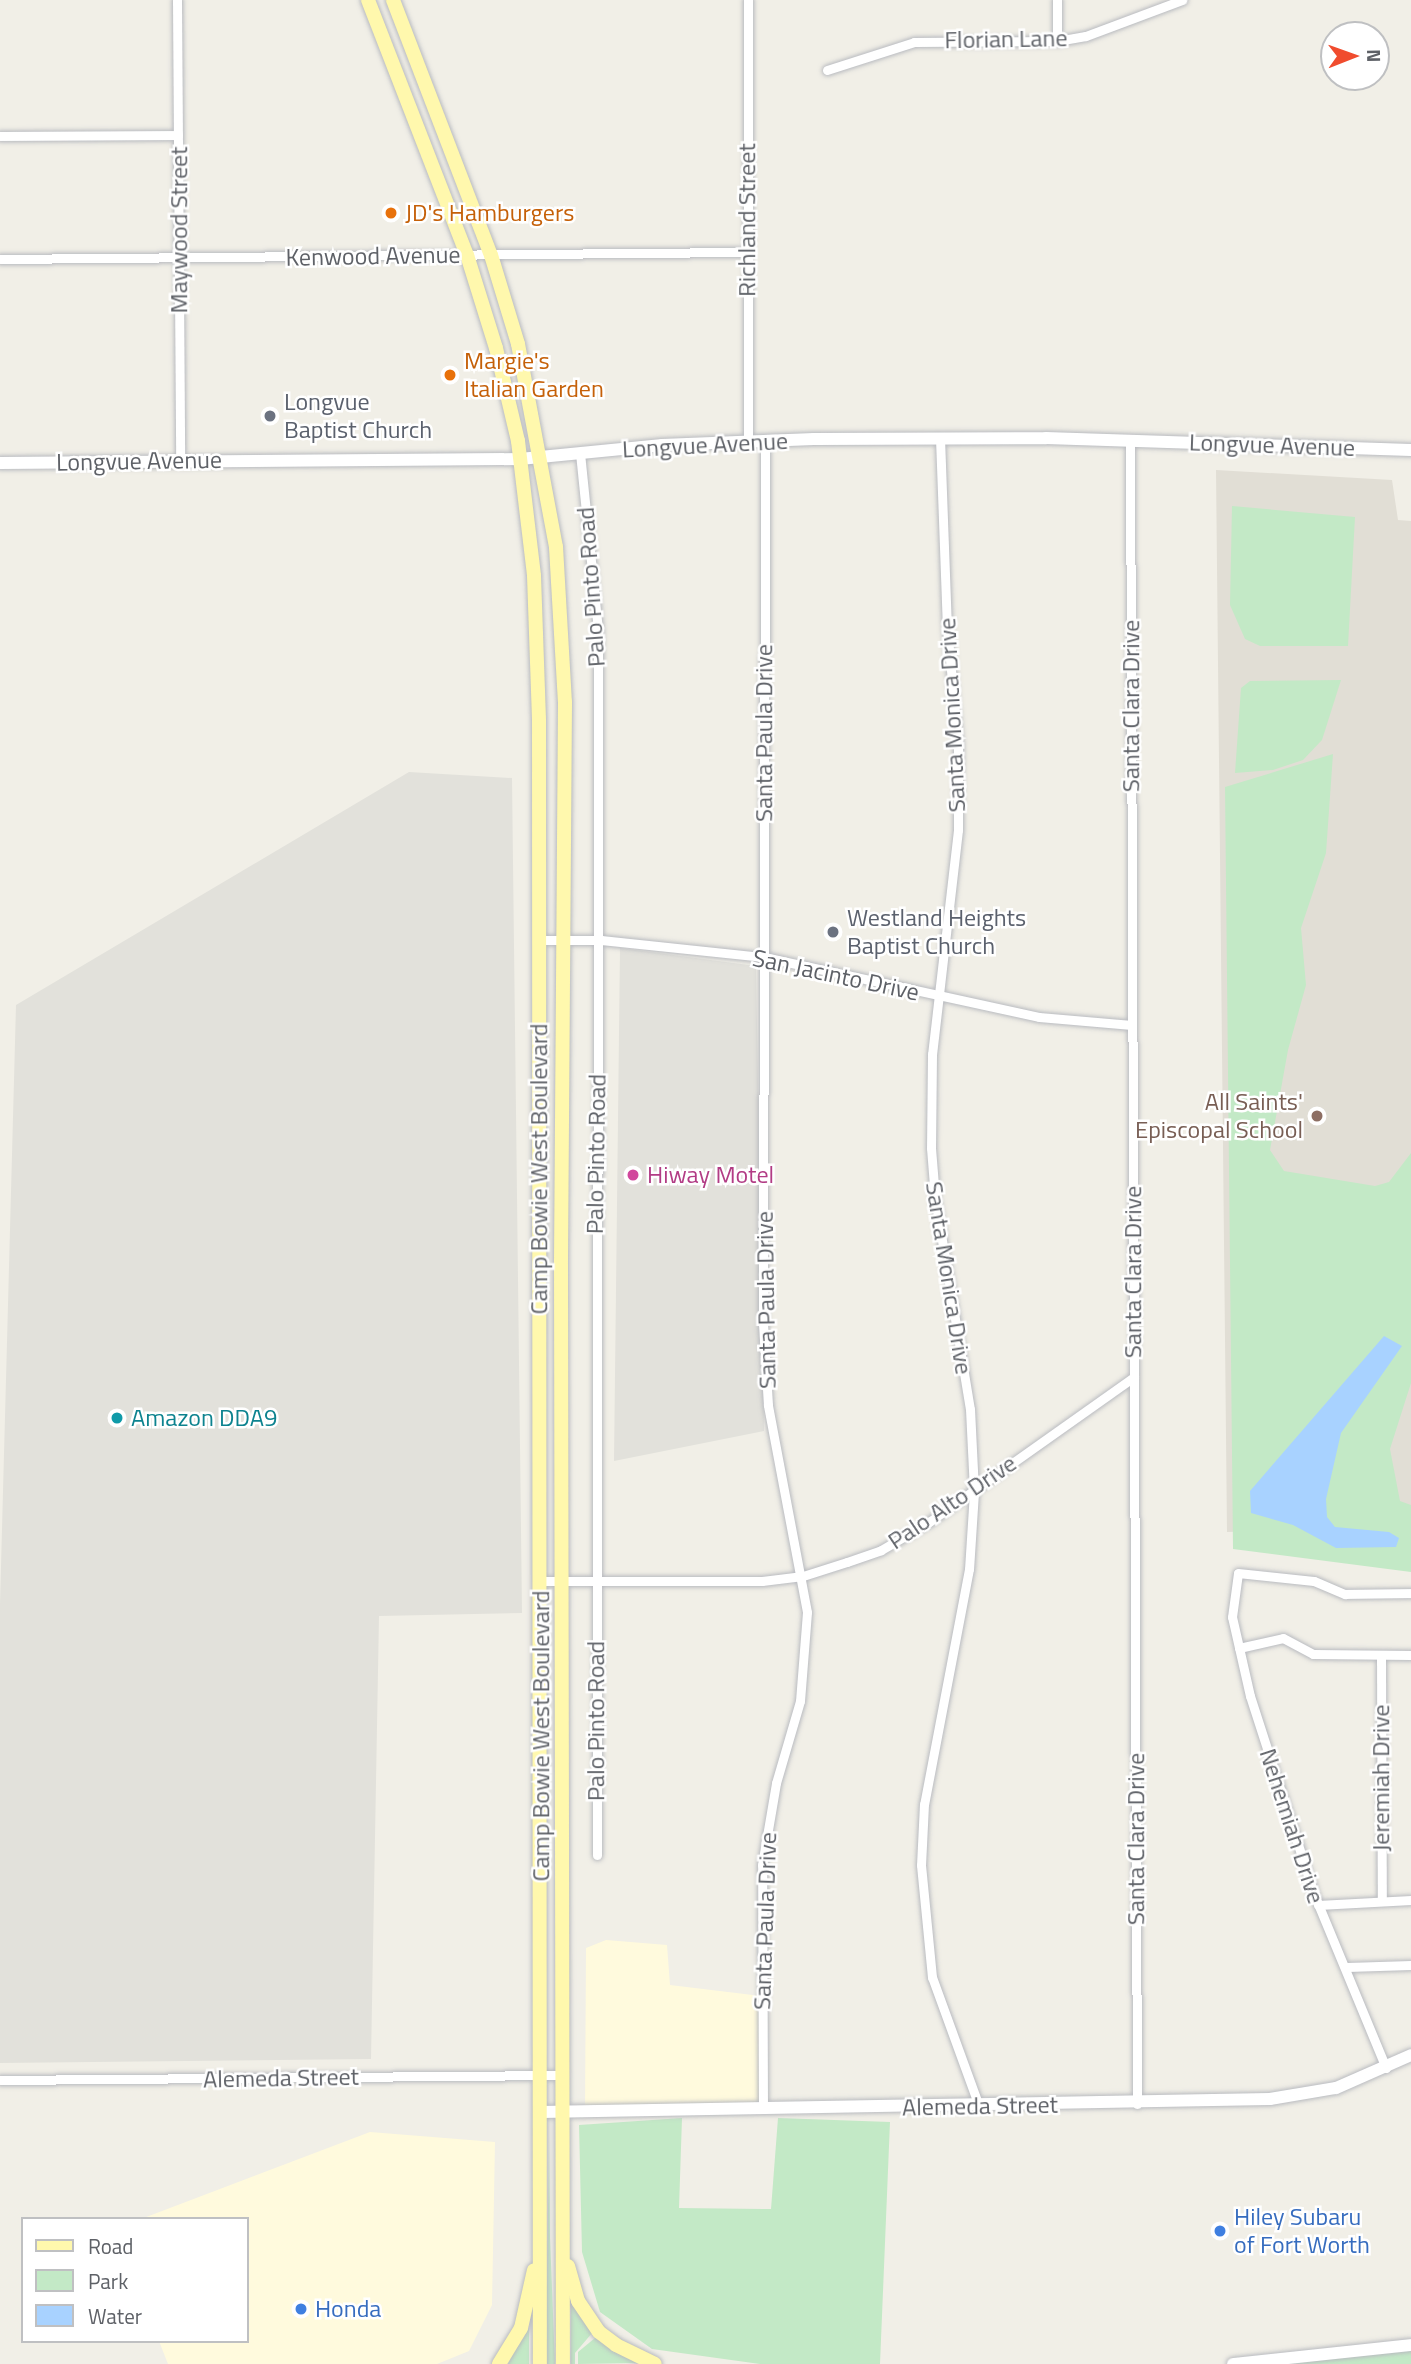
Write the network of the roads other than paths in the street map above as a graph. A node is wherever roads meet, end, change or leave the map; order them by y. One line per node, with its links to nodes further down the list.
1 (177, 0): 9 (street, Maywood Street)
2 (368, 0): 12 (main road, Camp Bowie West Boulevard)
3 (393, 0): 13 (main road, Camp Bowie West Boulevard)
4 (748, 0): 11 (street, Richland Street)
5 (1057, 0): 7 (street)
6 (1176, 1): 7 (street, Florian Lane)
7 (1057, 41): 8 (street, Florian Lane)
8 (827, 70)
9 (178, 135): 10 (street); 14 (street, Maywood Street)
10 (0, 136)
11 (746, 252): 13 (street, Kenwood Avenue); 17 (street, Richland Street)
12 (467, 255): 13 (street, Kenwood Avenue); 14 (street, Kenwood Avenue); 23 (main road, Camp Bowie West Boulevard)
13 (491, 255): 22 (main road, Camp Bowie West Boulevard)
14 (179, 258): 15 (street, Kenwood Avenue); 24 (street, Maywood Street)
15 (0, 259)
16 (940, 438): 18 (main road, Longvue Avenue); 19 (main road, Longvue Avenue); 30 (street, Santa Monica Drive)
17 (748, 440): 18 (main road, Longvue Avenue); 21 (main road, Longvue Avenue)
18 (765, 440): 29 (street, Santa Paula Drive)
19 (1130, 441): 20 (main road, Longvue Avenue); 31 (street, Santa Clara Drive)
20 (1411, 450)
21 (580, 453): 22 (main road, Longvue Avenue); 28 (street, Palo Pinto Road)
22 (542, 458): 23 (main road, Longvue Avenue); 27 (main road, Camp Bowie West Boulevard)
23 (520, 459): 24 (main road, Longvue Avenue); 26 (main road, Camp Bowie West Boulevard)
24 (180, 460): 25 (main road, Longvue Avenue)
25 (0, 463)
26 (539, 940): 27 (street, San Jacinto Drive); 32 (main road, Camp Bowie West Boulevard)
27 (561, 940): 28 (street, San Jacinto Drive); 33 (main road, Camp Bowie West Boulevard)
28 (601, 940): 29 (street, San Jacinto Drive); 37 (street, Palo Pinto Road)
29 (764, 957): 30 (street, San Jacinto Drive); 36 (street, Santa Paula Drive)
30 (939, 996): 31 (street, San Jacinto Drive); 35 (street, Santa Monica Drive)
31 (1132, 1025): 34 (street, Santa Clara Drive)
32 (538, 1264): 33 (main road); 38 (main road, Camp Bowie West Boulevard)
33 (561, 1265): 39 (main road, Camp Bowie West Boulevard)
34 (1134, 1377): 35 (street, Palo Alto Drive); 55 (street, Santa Clara Drive)
35 (974, 1492): 36 (street, Palo Alto Drive); 56 (street, Santa Monica Drive)
36 (803, 1576): 37 (street, Palo Alto Drive); 57 (street, Santa Paula Drive)
37 (597, 1580): 39 (street, Palo Alto Drive); 44 (street, Palo Pinto Road)
38 (541, 1581): 39 (street, Palo Alto Drive); 52 (main road, Camp Bowie West Boulevard)
39 (561, 1582): 53 (main road, Camp Bowie West Boulevard)
40 (1411, 1593): 41 (street, Nehemiah Drive)
41 (1239, 1648): 42 (street); 47 (street, Nehemiah Drive)
42 (1381, 1655): 43 (street); 45 (street, Jeremiah Drive)
43 (1411, 1655)
44 (597, 1855)
45 (1382, 1900): 46 (street); 47 (street)
46 (1411, 1900)
47 (1318, 1905): 49 (street, Nehemiah Drive)
48 (1411, 1965): 49 (street)
49 (1347, 1966): 51 (street, Nehemiah Drive)
50 (1411, 2055): 51 (main road, Alemeda Street)
51 (1386, 2068): 55 (main road, Alemeda Street)
52 (541, 2075): 53 (street, Alemeda Street); 54 (street, Alemeda Street); 58 (main road, Camp Bowie West Boulevard)
53 (563, 2075): 59 (main road, Camp Bowie West Boulevard)
54 (0, 2080)
55 (1137, 2104): 56 (main road, Alemeda Street)
56 (979, 2106): 57 (main road, Alemeda Street)
57 (763, 2109): 59 (main road, Alemeda Street)
58 (541, 2112): 59 (main road, Alemeda Street); 60 (main road, Camp Bowie West Boulevard)
59 (563, 2112): 61 (main road, Camp Bowie West Boulevard)
60 (542, 2220): 63 (main road); 64 (main road, Camp Bowie West Boulevard)
61 (562, 2248): 65 (main road, Camp Bowie West Boulevard); 66 (main road)
62 (1411, 2345): 67 (main road)
63 (499, 2364)
64 (540, 2364)
65 (563, 2364)
66 (655, 2364)
67 (1233, 2364)

